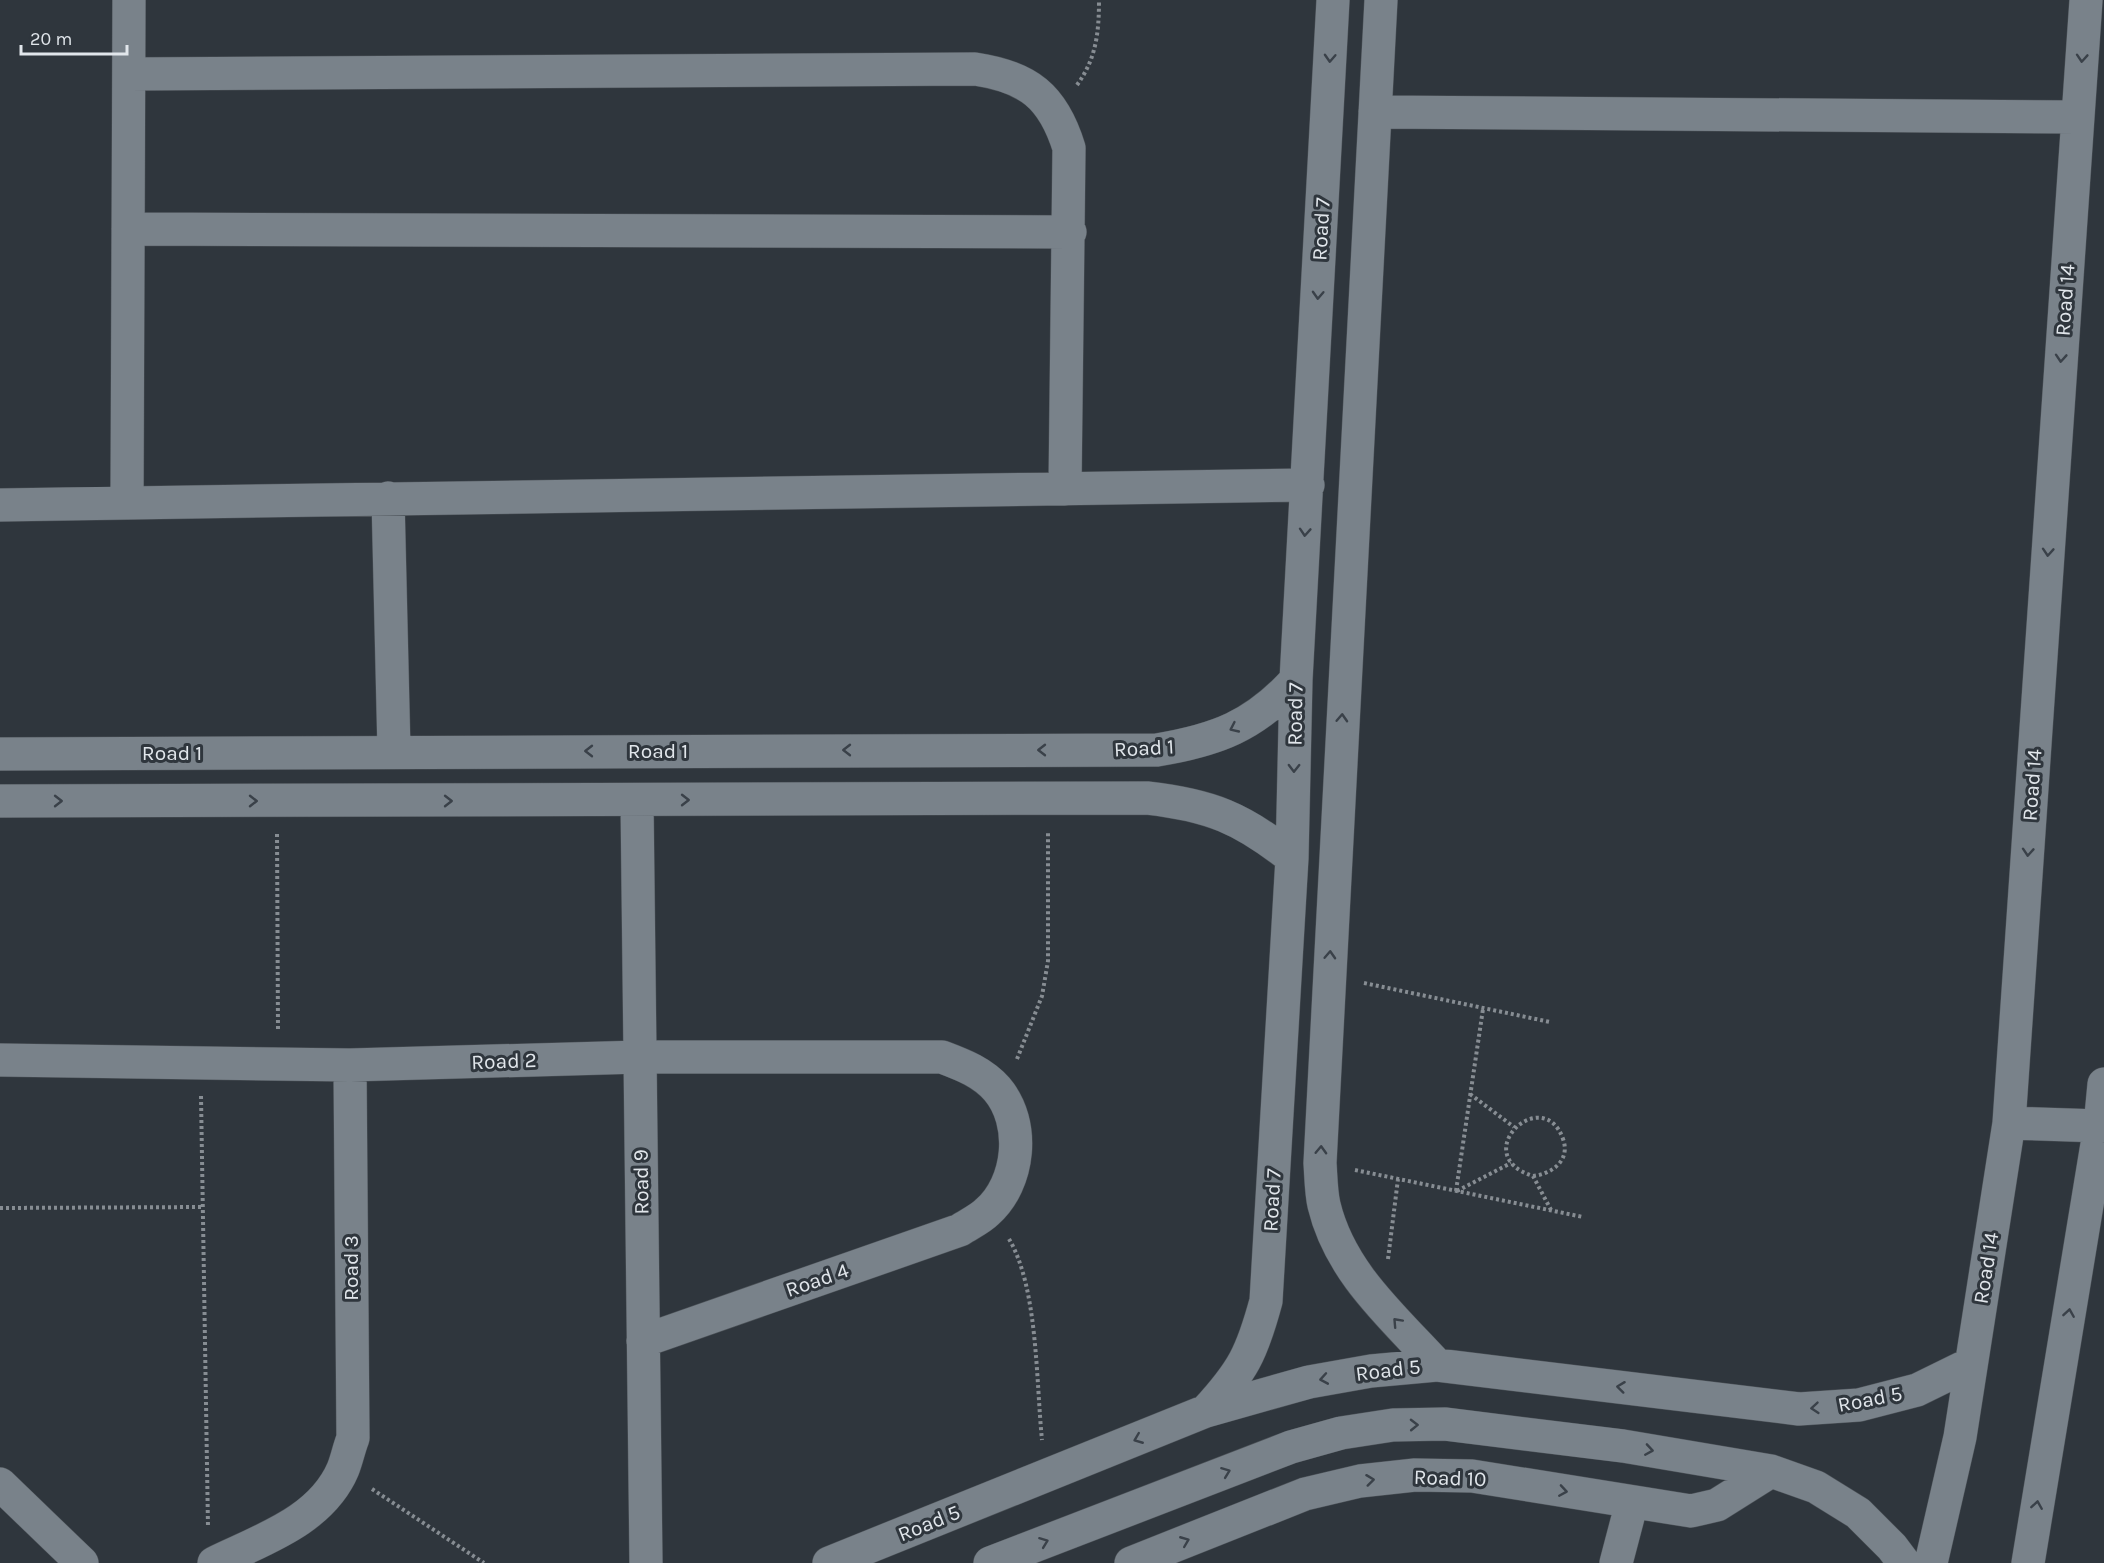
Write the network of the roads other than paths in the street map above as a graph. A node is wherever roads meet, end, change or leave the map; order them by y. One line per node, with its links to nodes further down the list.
1 (129, 0): 5 (street)
2 (1333, 0): 10 (street, Road 7, one-way to 10)
3 (1382, 0): 6 (street)
4 (2086, 0): 7 (street, Road 14, one-way to 7)
5 (129, 74): 8 (street); 9 (street)
6 (1375, 112): 7 (street); 30 (street, one-way to 6)
7 (2078, 117): 25 (street, Road 14, one-way to 25)
8 (128, 229): 9 (street); 13 (street)
9 (1070, 232): 11 (street)
10 (1308, 485): 11 (street); 15 (street, Road 7, one-way to 15)
11 (1065, 489): 12 (street)
12 (387, 498): 13 (street); 16 (street)
13 (127, 503): 14 (street)
14 (0, 505)
15 (1296, 680): 16 (street, Road 1, one-way to 16); 20 (street, Road 7, one-way to 20)
16 (394, 751): 17 (street, Road 1)
17 (0, 754)
18 (637, 800): 19 (street, one-way to 18); 20 (street, one-way to 20); 21 (street, Road 9)
19 (0, 801)
20 (1292, 858): 31 (street, Road 7)
21 (639, 1057): 23 (street, Road 2); 27 (street, Road 2); 28 (street, Road 9)
22 (0, 1060): 23 (street, Road 2)
23 (350, 1065): 35 (street, Road 3)
24 (2104, 1084): 26 (street)
25 (2009, 1123): 26 (street); 29 (street, Road 14)
26 (2100, 1126): 44 (street, one-way to 26)
27 (988, 1212): 28 (street, Road 4)
28 (643, 1341): 37 (street, Road 9)
29 (1970, 1364): 30 (street, Road 5, one-way to 30); 43 (street, Road 14)
30 (1437, 1365): 31 (street, Road 5, one-way to 31)
31 (1206, 1411): 38 (street, Road 5, one-way to 38)
32 (1771, 1470): 34 (street, Road 10); 39 (street, one-way to 32); 42 (street)
33 (0, 1484): 36 (street)
34 (1632, 1502): 40 (street, Road 10, one-way to 34); 41 (street)
35 (211, 1551)
36 (82, 1563)
37 (646, 1563)
38 (829, 1563)
39 (990, 1563)
40 (1131, 1563)
41 (1616, 1563)
42 (1904, 1563)
43 (1931, 1563)
44 (2028, 1563)

